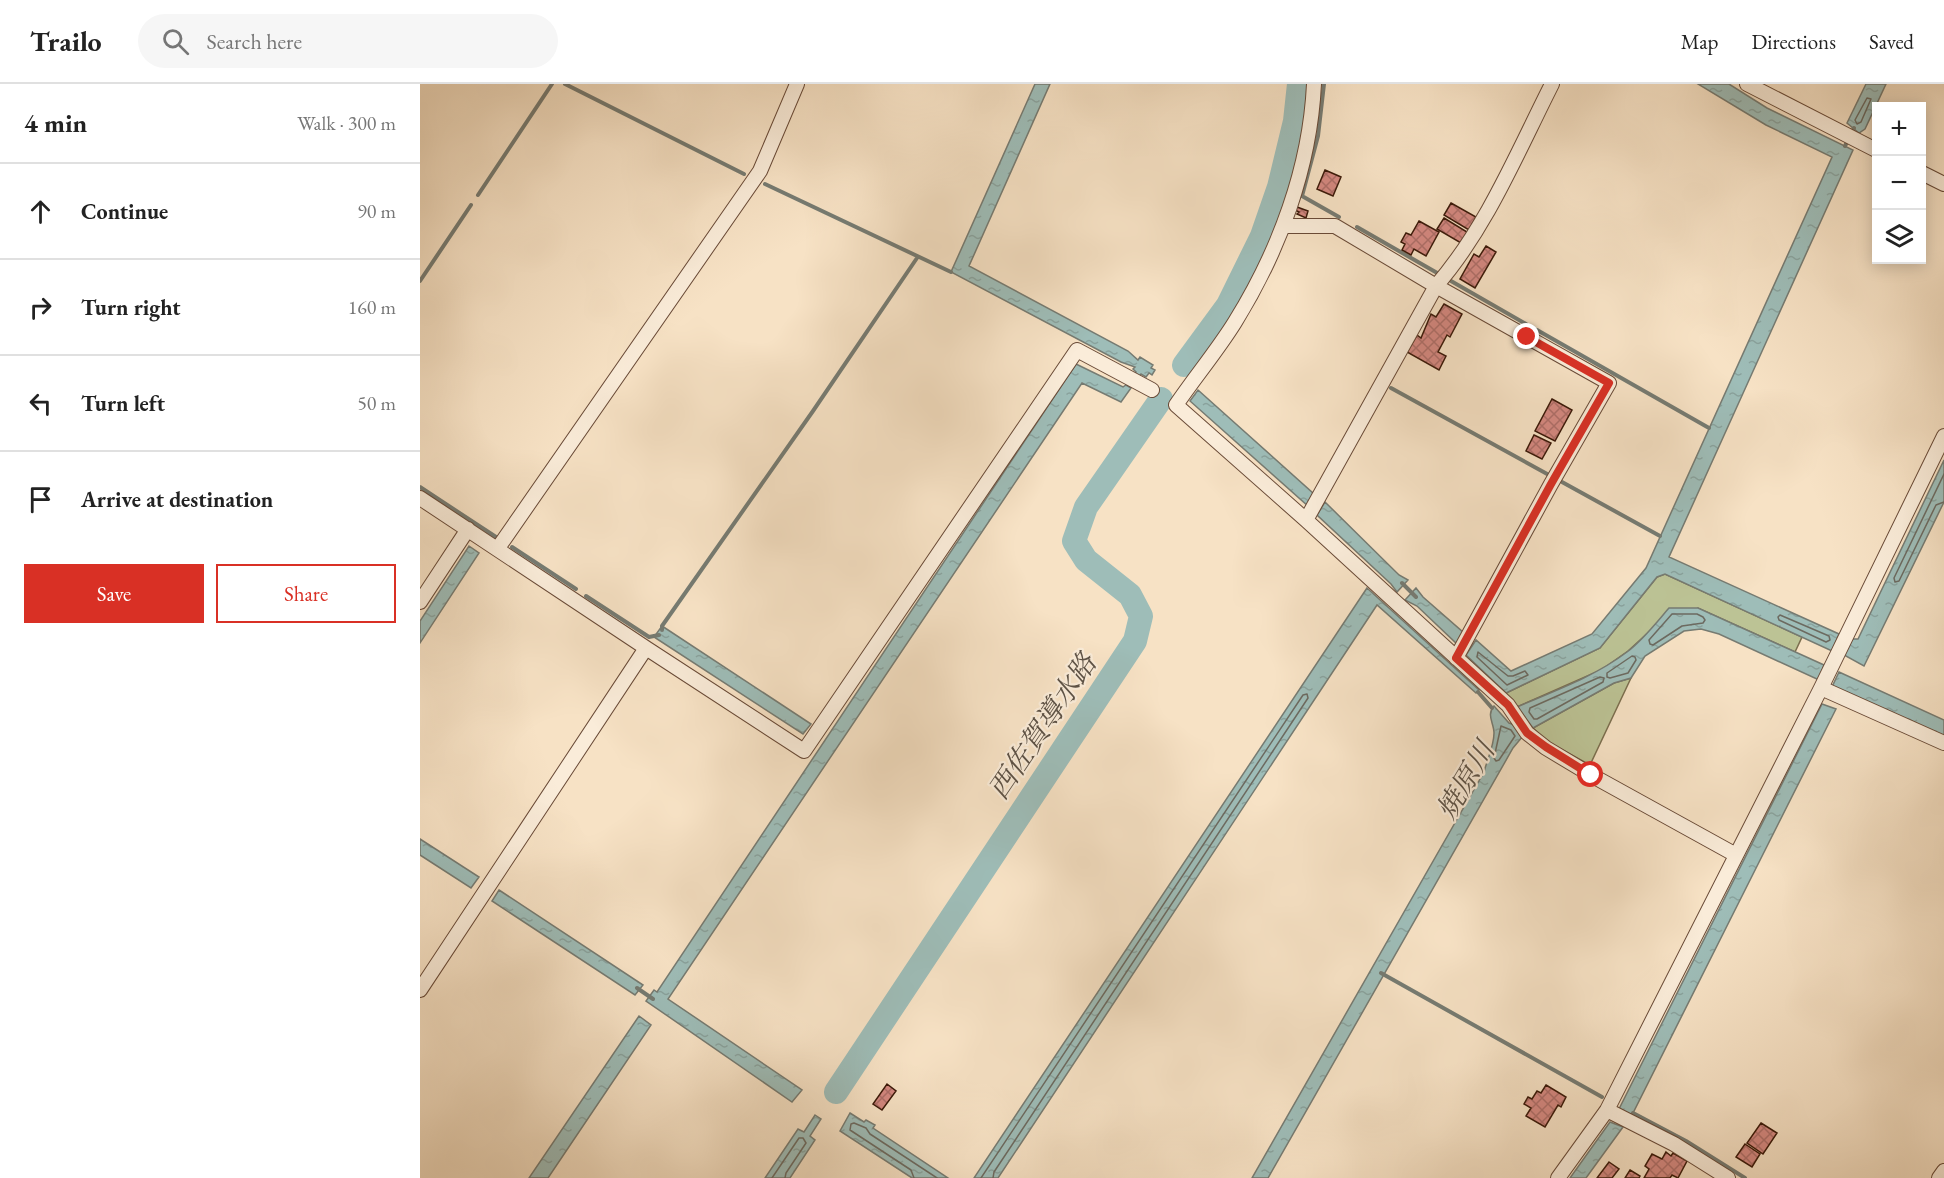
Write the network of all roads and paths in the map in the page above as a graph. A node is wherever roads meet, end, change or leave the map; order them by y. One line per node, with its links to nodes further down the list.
1 (797, 84): 15 (street)
2 (1314, 84): 8 (street)
3 (1552, 84): 9 (street)
4 (1747, 84): 5 (street)
5 (1872, 148)
6 (1926, 175): 7 (street)
7 (1944, 184)
8 (1283, 226): 9 (street); 13 (street)
9 (1436, 286): 13 (street); 18 (street)
10 (1152, 390): 17 (street)
11 (1944, 436): 19 (street)
12 (420, 498): 14 (street)
13 (1312, 510): 18 (street)
14 (468, 529): 15 (street); 16 (street)
15 (498, 548): 17 (street)
16 (420, 602)
17 (646, 648): 22 (street)
18 (1462, 648): 21 (street)
19 (1821, 688): 20 (street); 21 (street)
20 (1944, 744)
21 (1736, 855): 23 (street)
22 (420, 990)
23 (1607, 1110): 25 (street); 26 (street)
24 (1944, 1171): 27 (street)
25 (1558, 1178)
26 (1728, 1178)
27 (1939, 1178)

